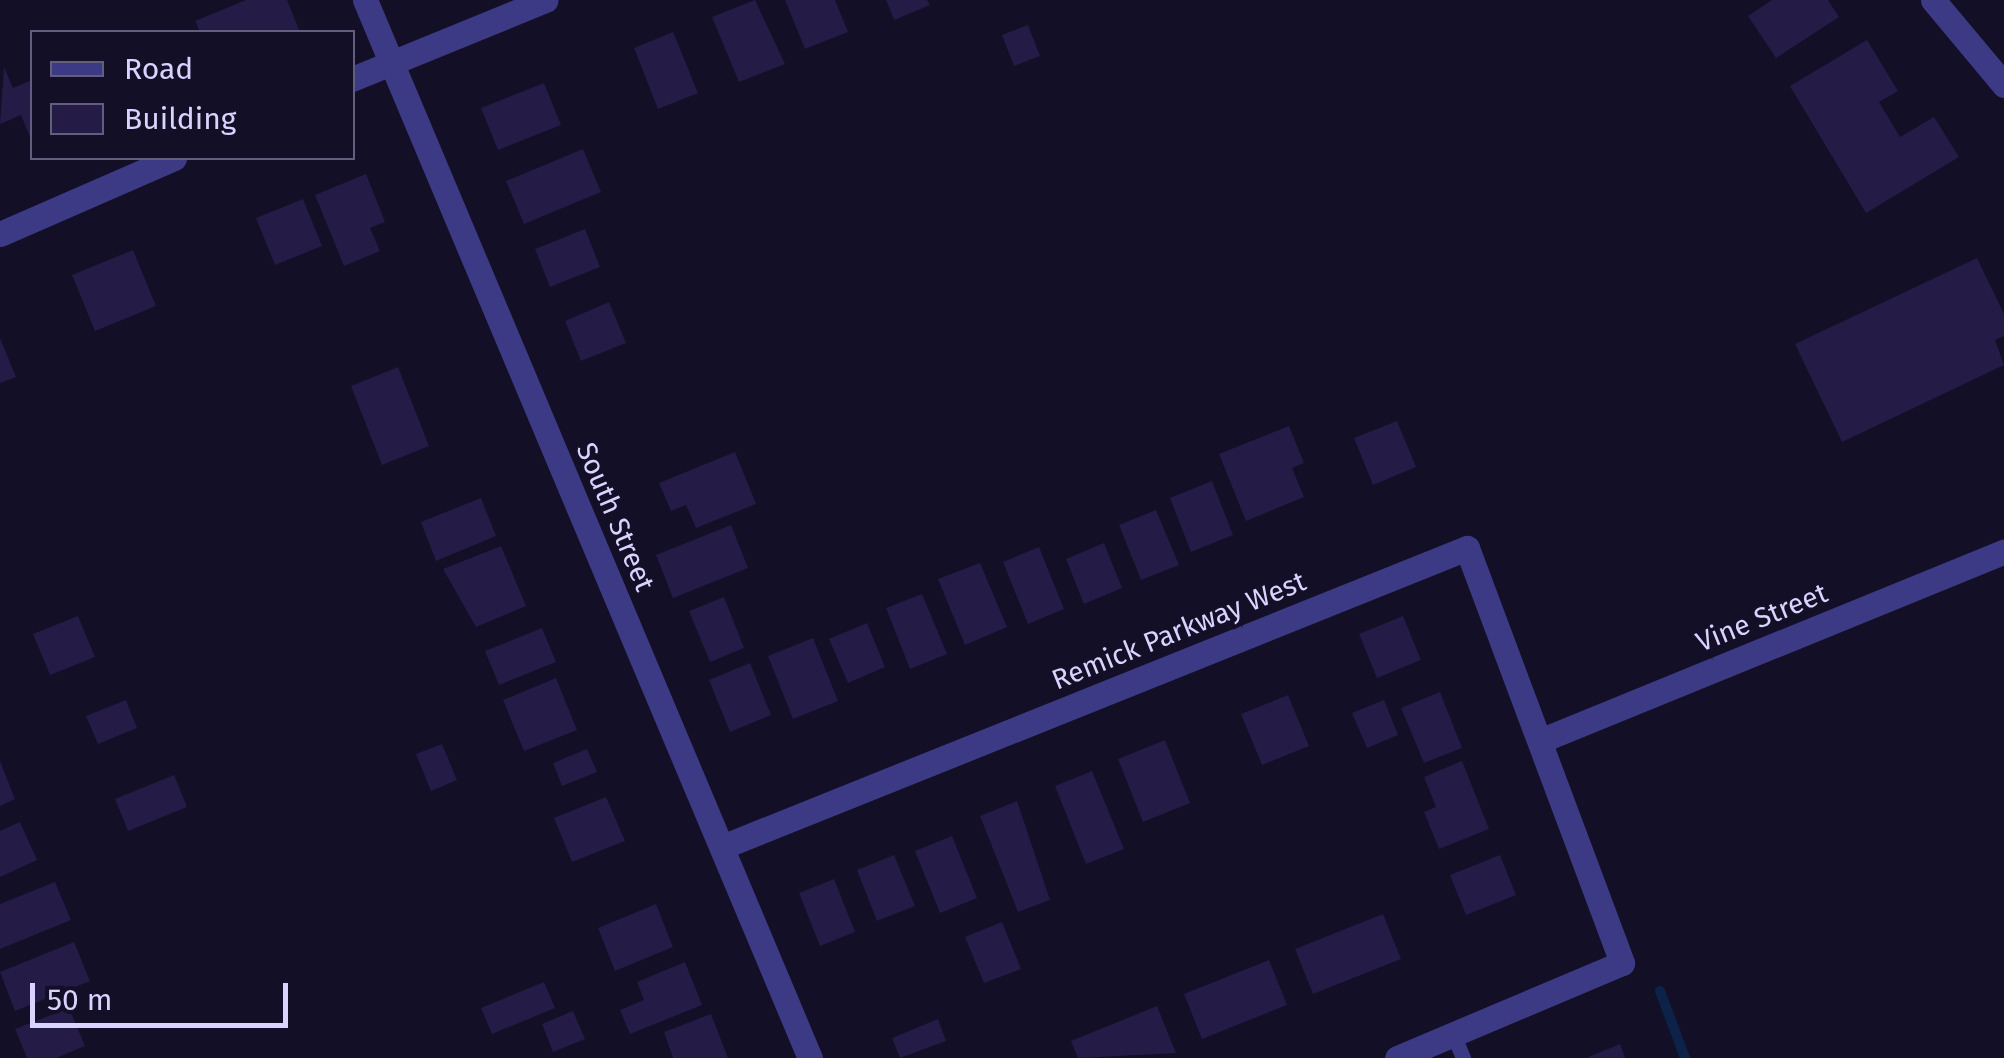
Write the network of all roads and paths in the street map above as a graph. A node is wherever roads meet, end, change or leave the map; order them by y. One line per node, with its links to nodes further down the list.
1 (364, 0): 4 (street, South Street)
2 (546, 0): 4 (street)
3 (1933, 0): 6 (street)
4 (390, 62): 5 (street); 11 (street, South Street)
5 (355, 78)
6 (2004, 85)
7 (169, 160): 8 (street)
8 (0, 234)
9 (2004, 551): 10 (street, Vine Street)
10 (1542, 740): 11 (street, Remick Parkway West); 12 (street)
11 (722, 847): 13 (street, South Street)
12 (1458, 1046): 14 (street)
13 (810, 1058)
14 (1398, 1058)

